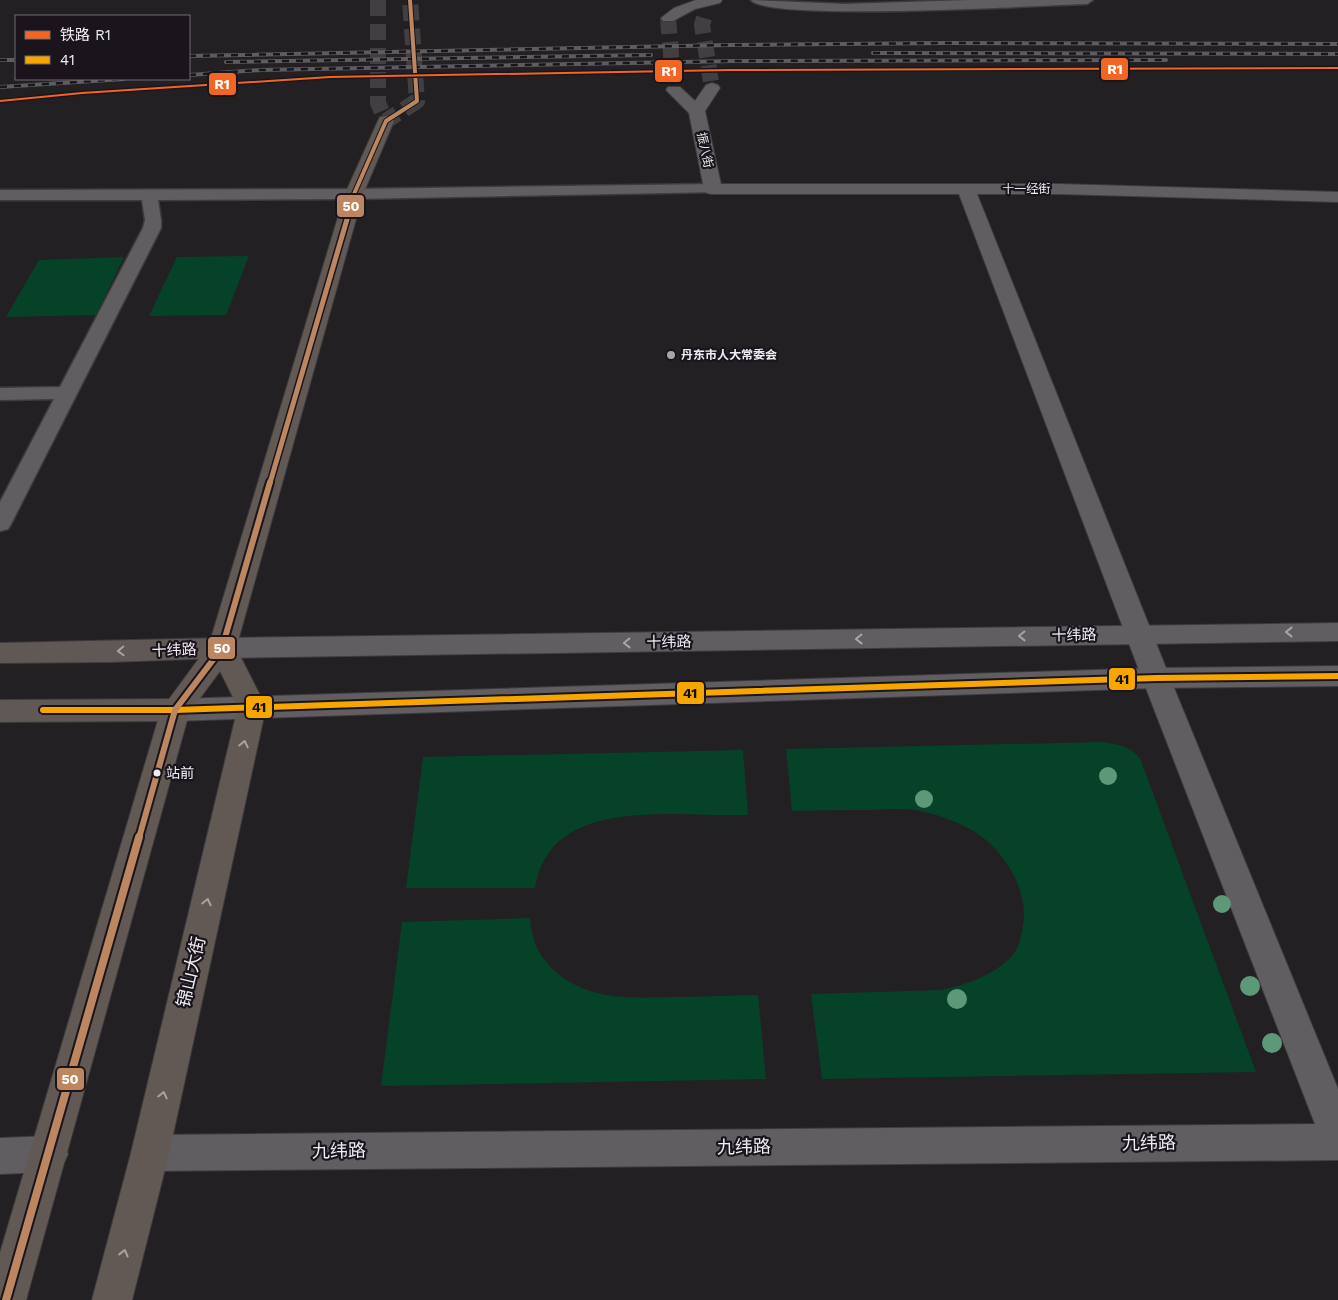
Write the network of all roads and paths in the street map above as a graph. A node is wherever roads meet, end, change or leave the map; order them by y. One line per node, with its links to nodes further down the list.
1 (714, 0): 5 (street)
2 (730, 0): 6 (street)
3 (757, 0): 4 (lane)
4 (1087, 0)
5 (668, 18)
6 (704, 18)
7 (712, 88): 9 (street, 振八街)
8 (674, 90): 9 (street, 振八街)
9 (697, 111): 11 (street, 振八街)
10 (386, 121): 14 (highway)
11 (713, 190): 12 (street, 十一经街); 14 (lane)
12 (966, 190): 16 (street, 十一经街); 21 (street)
13 (149, 194): 14 (lane); 15 (lane); 17 (lane)
14 (354, 194): 22 (highway)
15 (0, 195)
16 (1338, 197)
17 (68, 393): 18 (lane); 19 (lane)
18 (0, 394)
19 (0, 524)
20 (1338, 632): 21 (street, 十纬路, one-way to 21)
21 (1140, 634): 22 (street, 十纬路, one-way to 22); 25 (street)
22 (222, 648): 23 (main road, 十纬路, one-way to 23); 26 (highway); 27 (highway)
23 (0, 653)
24 (1338, 676): 25 (street)
25 (1156, 678): 26 (street); 29 (street)
26 (252, 707): 27 (street); 31 (highway, 锦山大街, one-way to 26)
27 (175, 710): 28 (main road); 32 (highway)
28 (0, 711)
29 (1338, 1135)
30 (1338, 1142): 31 (street, 九纬路)
31 (150, 1153): 35 (highway, 锦山大街, one-way to 31)
32 (49, 1154): 33 (street); 34 (highway)
33 (0, 1156)
34 (6, 1300)
35 (112, 1300)

